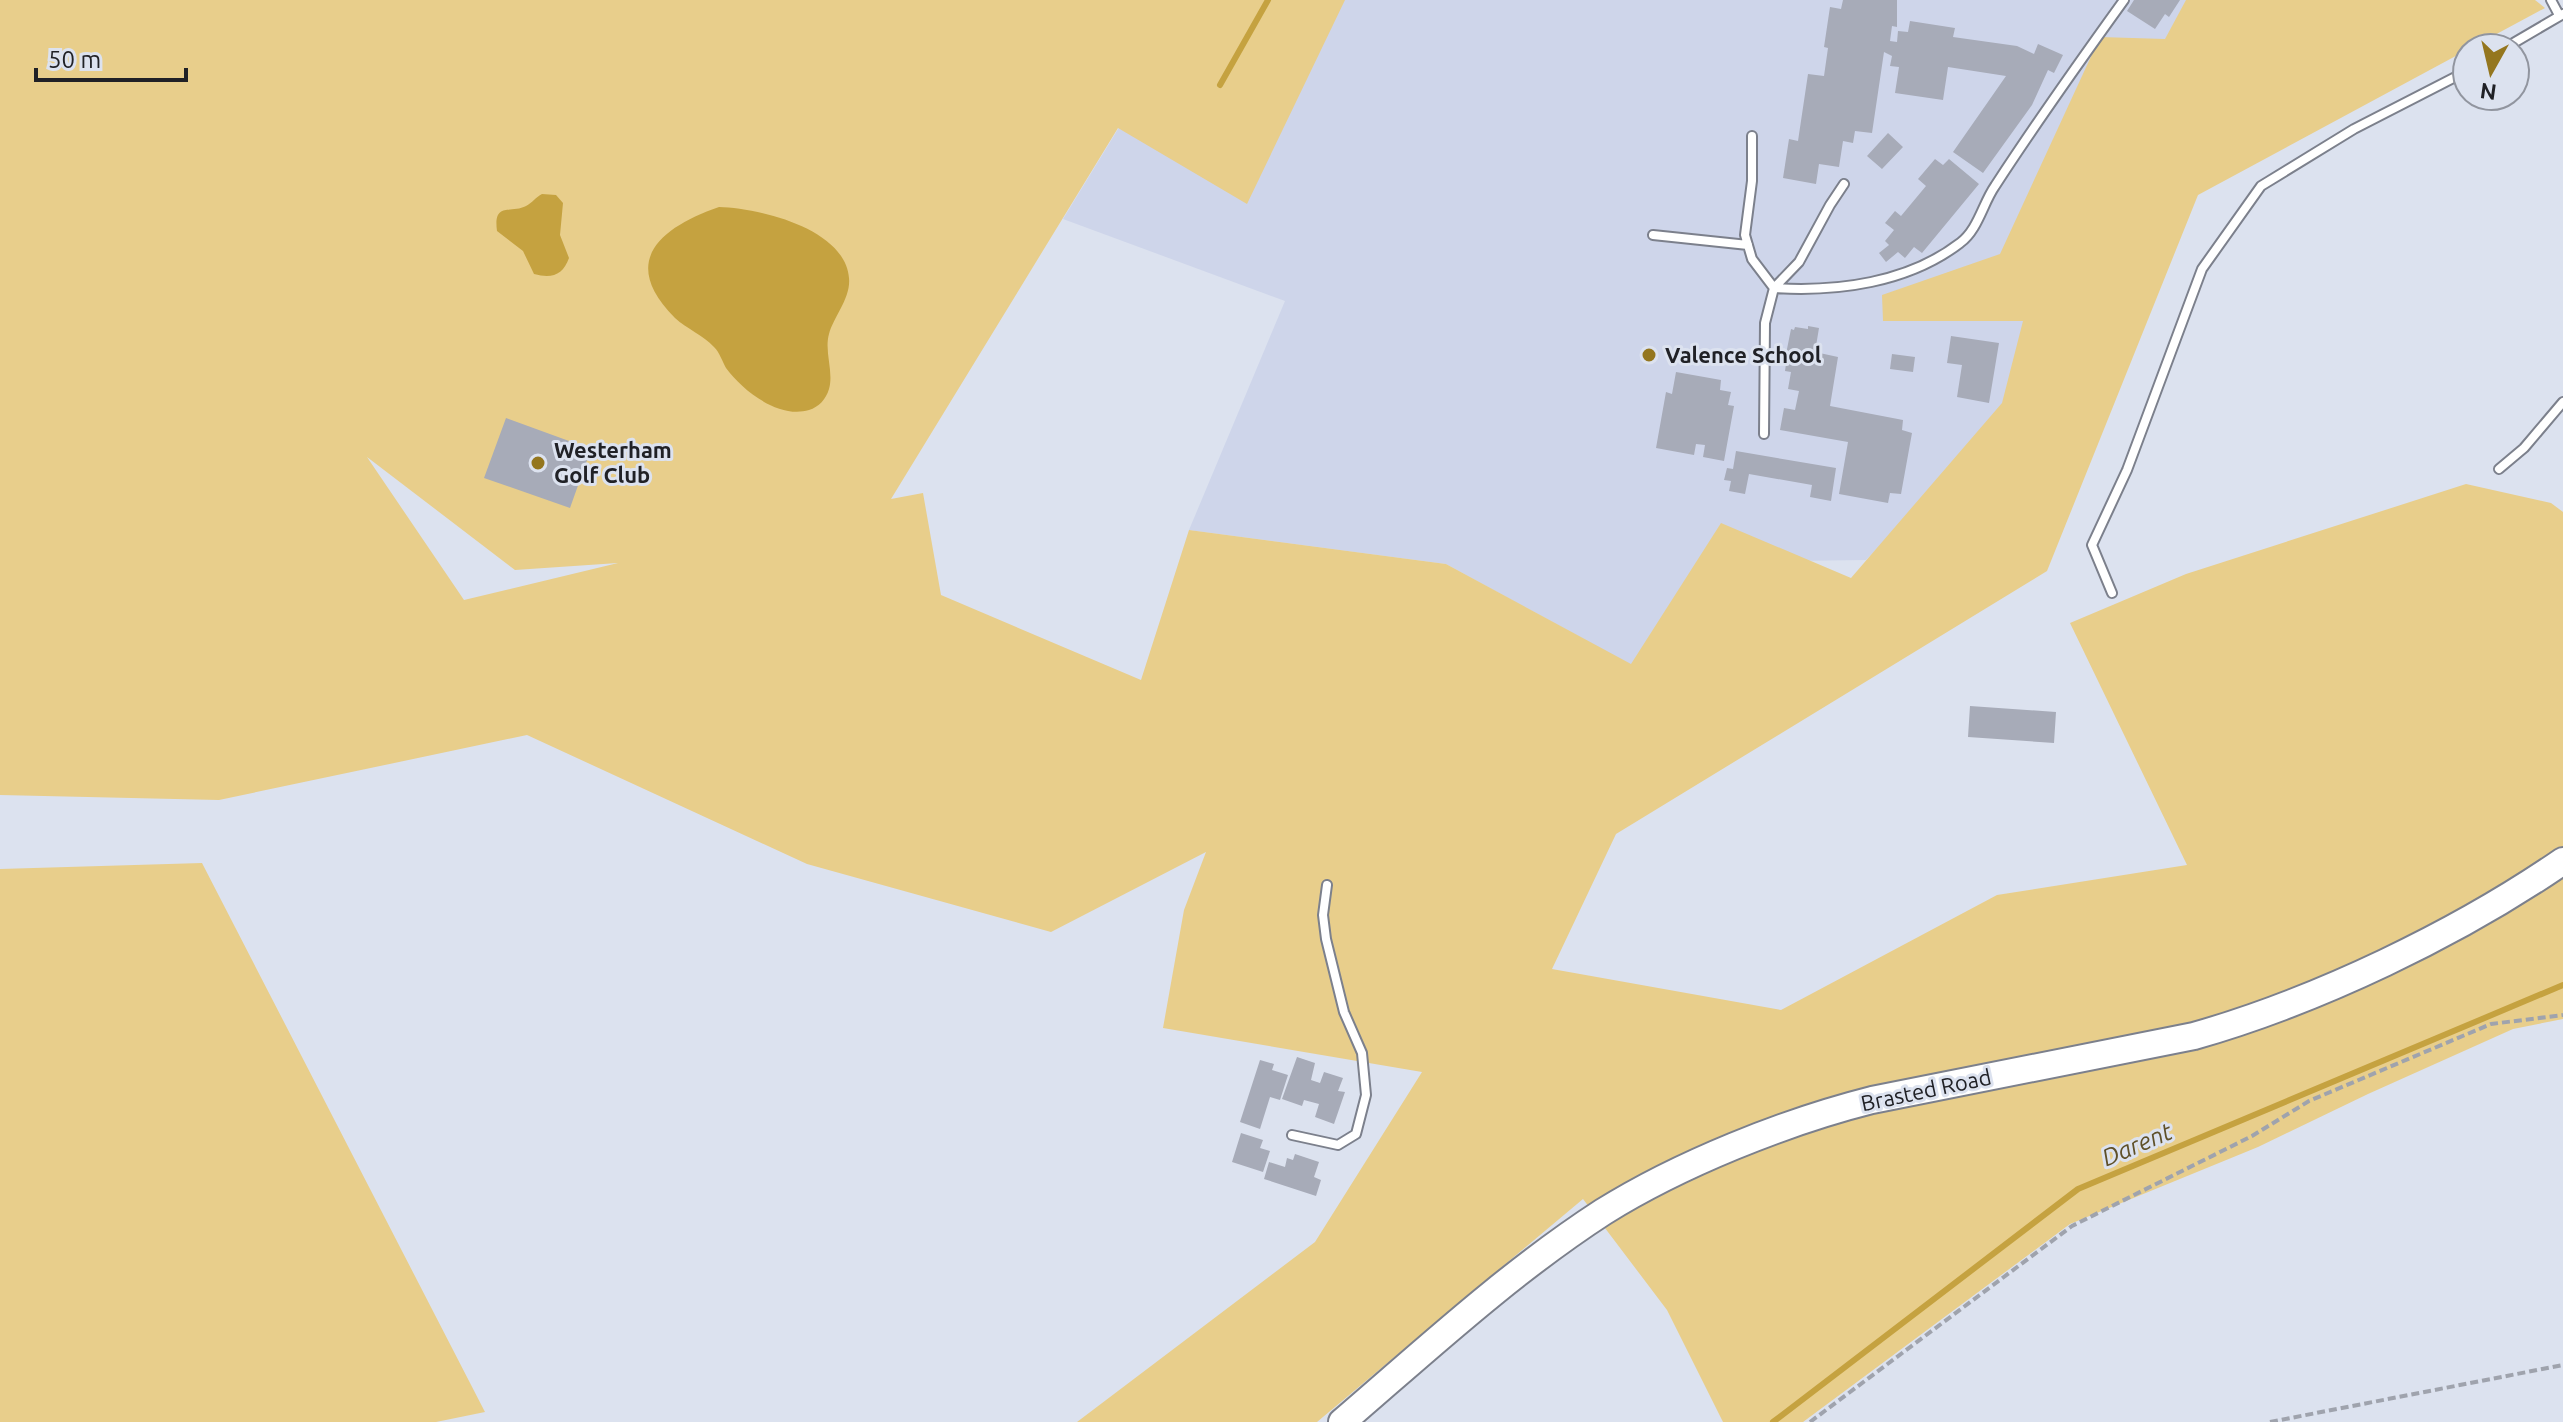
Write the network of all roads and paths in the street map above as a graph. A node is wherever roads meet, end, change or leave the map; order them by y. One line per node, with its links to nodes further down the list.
1 (2124, 0): 10 (lane)
2 (2551, 0): 3 (lane)
3 (2561, 15): 4 (lane)
4 (2531, 33)
5 (2451, 79): 14 (lane)
6 (1752, 136): 9 (lane)
7 (1844, 184): 10 (lane)
8 (1653, 235): 9 (lane)
9 (1748, 245): 10 (lane)
10 (1774, 288): 12 (lane)
11 (2563, 402): 13 (lane)
12 (1764, 434)
13 (2499, 469)
14 (2112, 593)
15 (2563, 861): 20 (main road, Brasted Road)
16 (1327, 885): 18 (lane)
17 (2563, 1015): 21 (path)
18 (1292, 1135)
19 (2563, 1365): 22 (path)
20 (1342, 1422)
21 (1810, 1422)
22 (2270, 1422)

